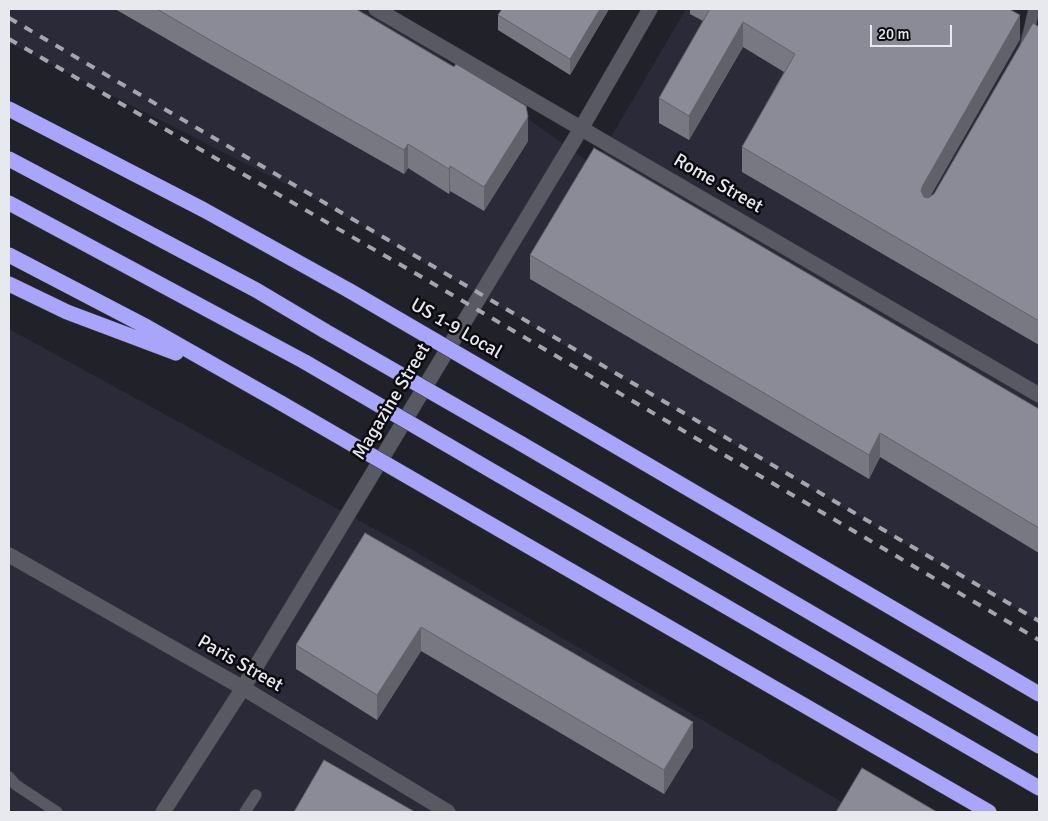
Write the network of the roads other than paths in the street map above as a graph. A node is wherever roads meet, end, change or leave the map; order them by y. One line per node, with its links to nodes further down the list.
1 (376, 9): 8 (street, Rome Street)
2 (650, 9): 8 (street, Magazine Street)
3 (1034, 9): 4 (lane)
4 (1021, 54)
5 (9, 99): 7 (highway)
6 (9, 109): 7 (highway)
7 (35, 122): 17 (highway, US 1-9 Local, bridge)
8 (582, 127): 14 (street, Rome Street); 16 (street, Magazine Street)
9 (9, 159): 18 (highway, bridge)
10 (9, 203): 20 (highway, bridge)
11 (9, 255): 13 (highway)
12 (9, 284): 13 (highway)
13 (216, 368): 26 (highway, bridge)
14 (1039, 395)
15 (9, 554): 16 (street, Paris Street)
16 (243, 688): 23 (street, Magazine Street); 25 (street, Paris Street)
17 (1039, 694)
18 (1039, 746)
19 (9, 777): 22 (lane)
20 (1039, 788)
21 (256, 794): 24 (lane)
22 (57, 812)
23 (163, 812)
24 (245, 812)
25 (448, 812)
26 (989, 812)

